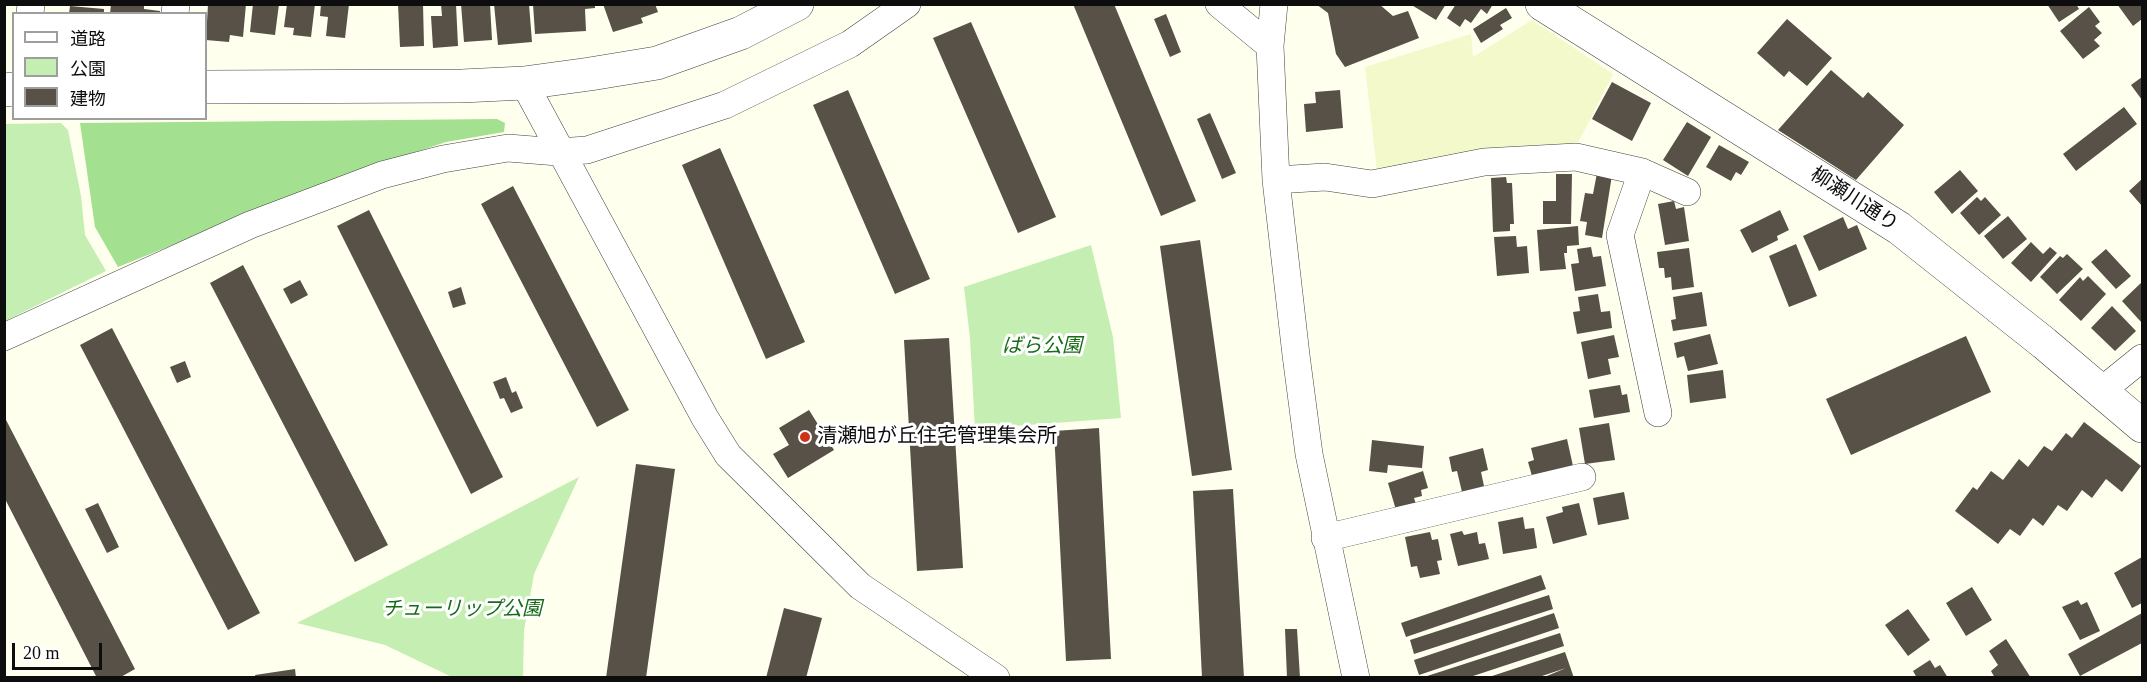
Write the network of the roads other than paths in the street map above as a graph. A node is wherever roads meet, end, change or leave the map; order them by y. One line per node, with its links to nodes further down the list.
1 (797, 4): 7 (street)
2 (907, 4): 9 (street)
3 (1219, 4): 6 (street)
4 (1274, 4): 6 (street)
5 (1542, 4): 15 (street, 柳瀬川通り)
6 (1270, 46): 11 (street)
7 (524, 83): 8 (street); 9 (street)
8 (207, 87)
9 (558, 152): 13 (street); 20 (street)
10 (1642, 172): 11 (street); 12 (street); 16 (street)
11 (1276, 180): 19 (street)
12 (1687, 192)
13 (4, 337)
14 (2142, 358): 15 (street)
15 (2100, 392): 17 (street, 柳瀬川通り)
16 (1659, 413)
17 (2142, 426)
18 (1582, 477): 19 (street)
19 (1325, 538): 21 (street)
20 (996, 678)
21 (1356, 678)

